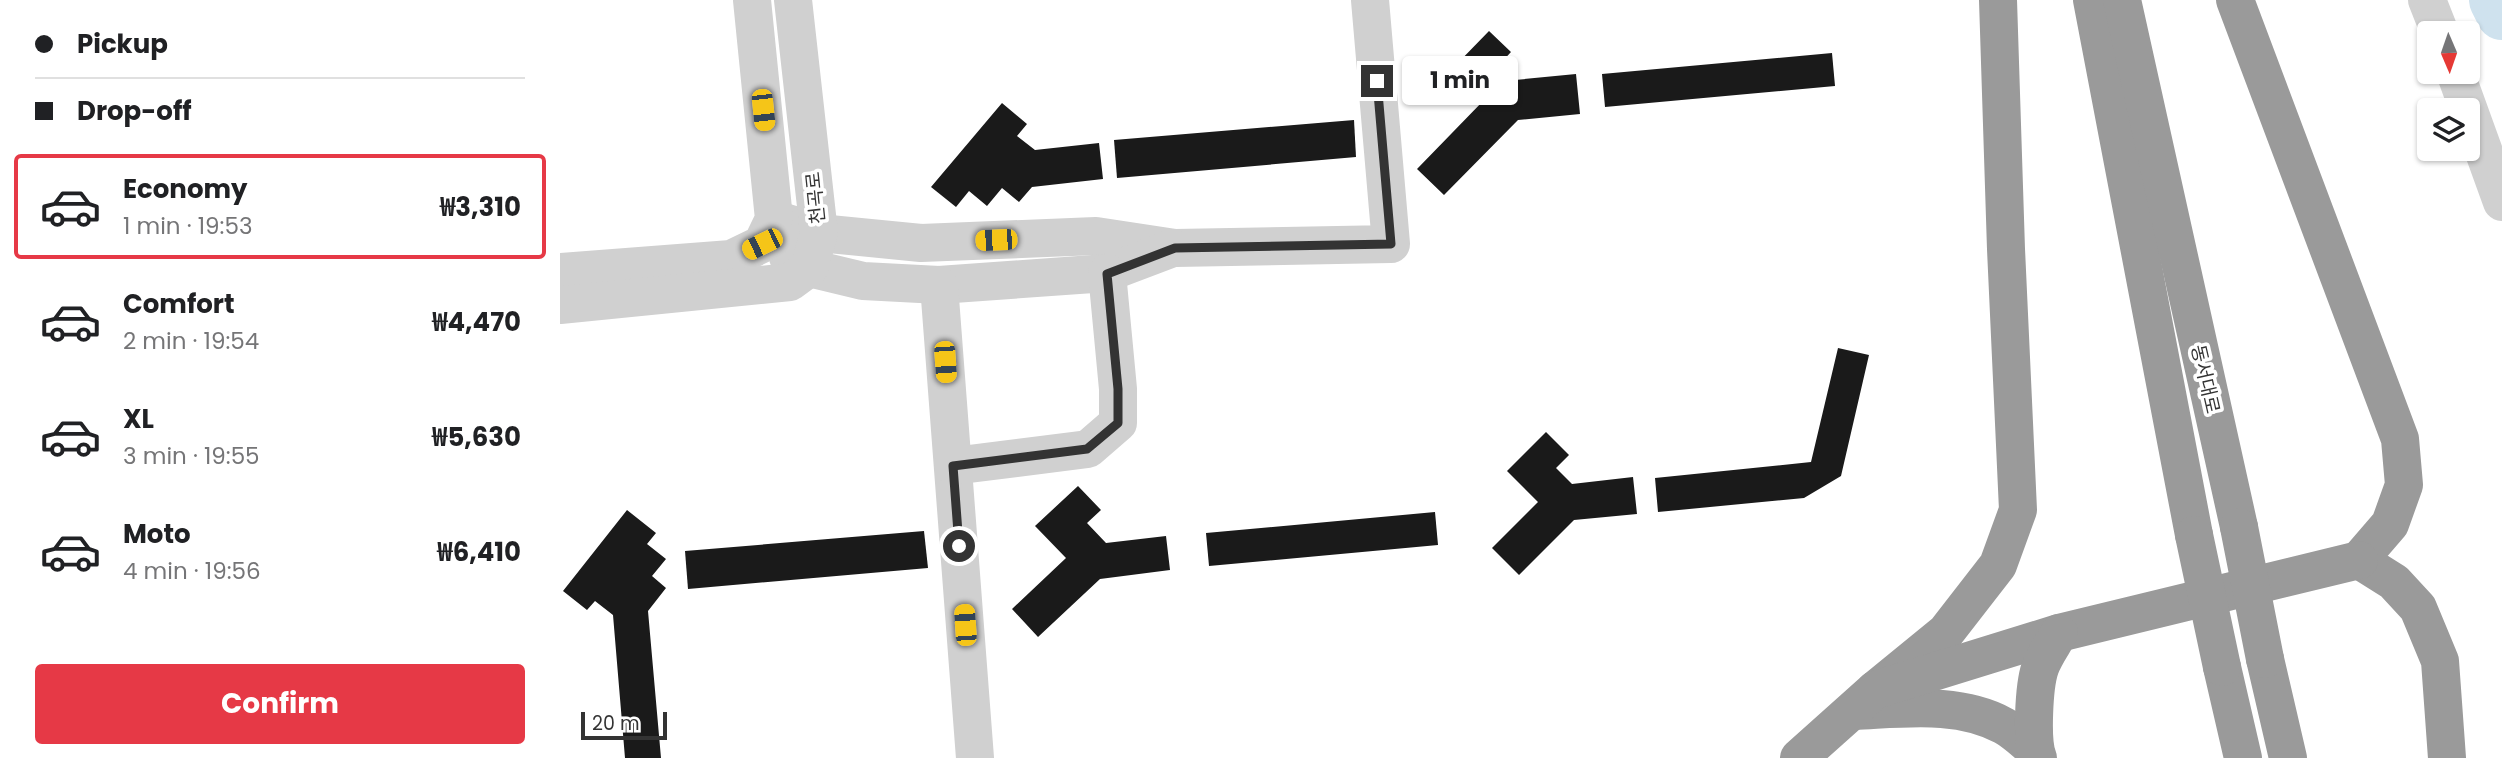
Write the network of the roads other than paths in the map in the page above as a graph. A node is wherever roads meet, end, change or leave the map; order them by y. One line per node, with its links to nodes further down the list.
1 (752, 0): 12 (street)
2 (793, 0): 14 (street, 천곡로)
3 (1370, 0): 13 (street)
4 (1998, 0): 22 (highway)
5 (2091, 0): 26 (highway, 동서대로, bridge)
6 (2122, 0): 27 (highway, 동서대로, bridge)
7 (2235, 0): 20 (highway)
8 (2427, 0): 9 (street)
9 (2435, 21)
10 (2459, 84): 11 (street)
11 (2502, 202)
12 (768, 232): 14 (street); 15 (street)
13 (1175, 248): 14 (street); 16 (street)
14 (814, 250): 17 (street); 18 (street)
15 (560, 272)
16 (1107, 274): 17 (street); 19 (street)
17 (939, 285): 19 (street)
18 (560, 304)
19 (953, 466): 24 (street)
20 (2359, 560): 21 (highway); 28 (highway)
21 (2059, 633): 22 (highway); 23 (highway)
22 (1864, 701): 23 (highway); 25 (highway)
23 (2036, 754)
24 (975, 758)
25 (1799, 758)
26 (2243, 758)
27 (2288, 758)
28 (2447, 758)

